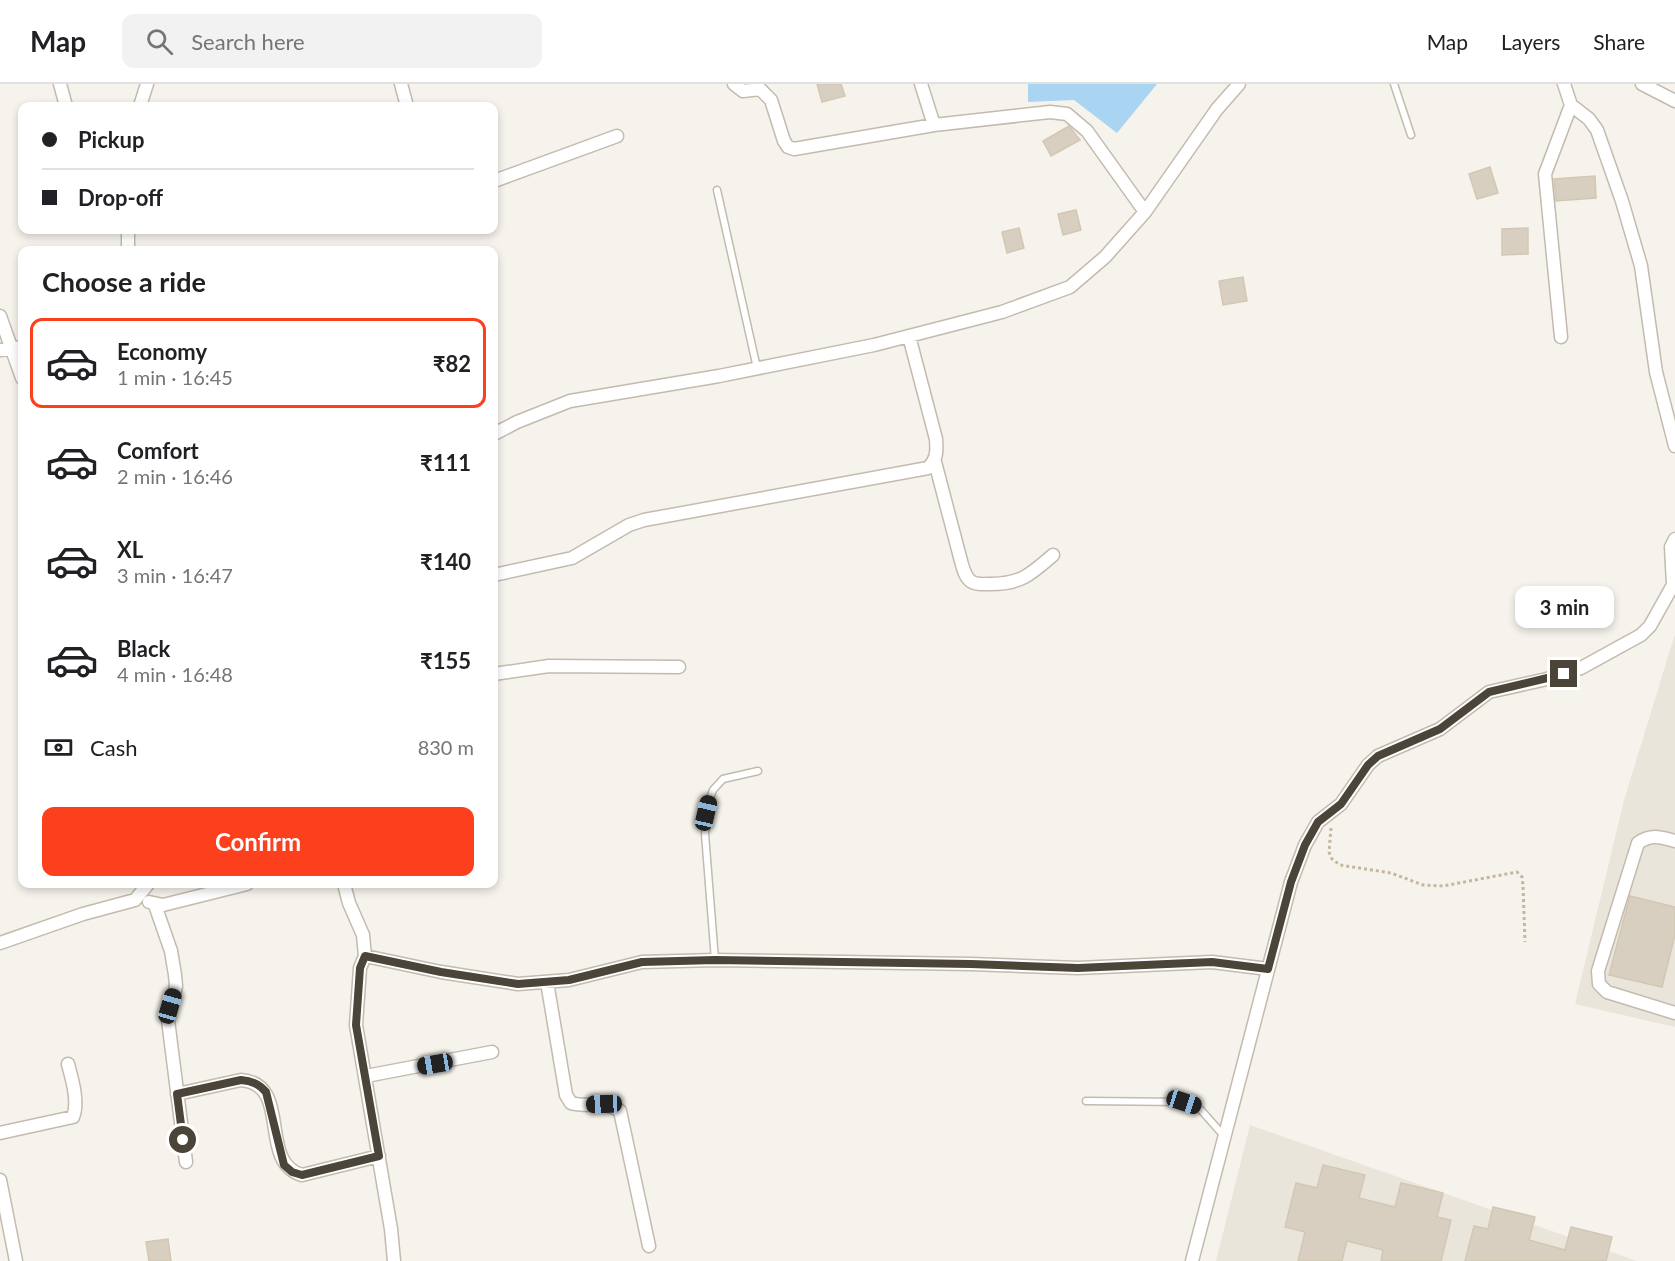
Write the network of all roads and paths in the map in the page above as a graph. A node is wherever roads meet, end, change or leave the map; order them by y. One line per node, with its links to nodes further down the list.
1 (60, 84): 11 (street)
2 (147, 84): 12 (street)
3 (402, 84): 13 (street)
4 (734, 84): 15 (street)
5 (921, 84): 15 (street)
6 (1239, 84): 20 (street)
7 (1394, 84): 16 (lane)
8 (1564, 84): 14 (street)
9 (1642, 84): 10 (street)
10 (1675, 101)
11 (65, 102)
12 (141, 102)
13 (406, 102)
14 (1571, 105): 23 (street); 28 (street)
15 (934, 125): 20 (street)
16 (1410, 135)
17 (616, 136): 18 (street)
18 (498, 180)
19 (717, 190): 26 (lane)
20 (1145, 212): 22 (street)
21 (0, 316): 24 (street)
22 (909, 336): 26 (street); 29 (street)
23 (1561, 337)
24 (11, 348): 25 (street)
25 (18, 367)
26 (757, 368): 27 (street)
27 (498, 432)
28 (1675, 446)
29 (934, 462): 31 (street); 32 (street)
30 (1675, 539): 36 (street)
31 (1053, 555)
32 (498, 574)
33 (680, 667): 34 (street)
34 (498, 673)
35 (758, 771): 46 (lane)
36 (1335, 808): 43 (path); 47 (street)
37 (1675, 841): 49 (street)
38 (145, 888): 41 (street)
39 (231, 888): 42 (street)
40 (345, 888): 45 (street)
41 (140, 894): 42 (street); 44 (street)
42 (155, 905): 53 (street)
43 (1525, 942)
44 (0, 943)
45 (365, 956): 48 (street); 52 (street)
46 (715, 960): 47 (street); 48 (street)
47 (1268, 969): 56 (street)
48 (547, 982): 60 (street)
49 (1675, 1012)
50 (492, 1052): 52 (street)
51 (68, 1064): 55 (street)
52 (366, 1076): 57 (street)
53 (177, 1094): 57 (street); 58 (street)
54 (1086, 1101): 56 (lane)
55 (0, 1133)
56 (1224, 1136): 63 (street)
57 (379, 1156): 62 (street)
58 (186, 1162)
59 (0, 1180): 61 (street)
60 (649, 1246)
61 (16, 1261)
62 (394, 1261)
63 (1192, 1261)

